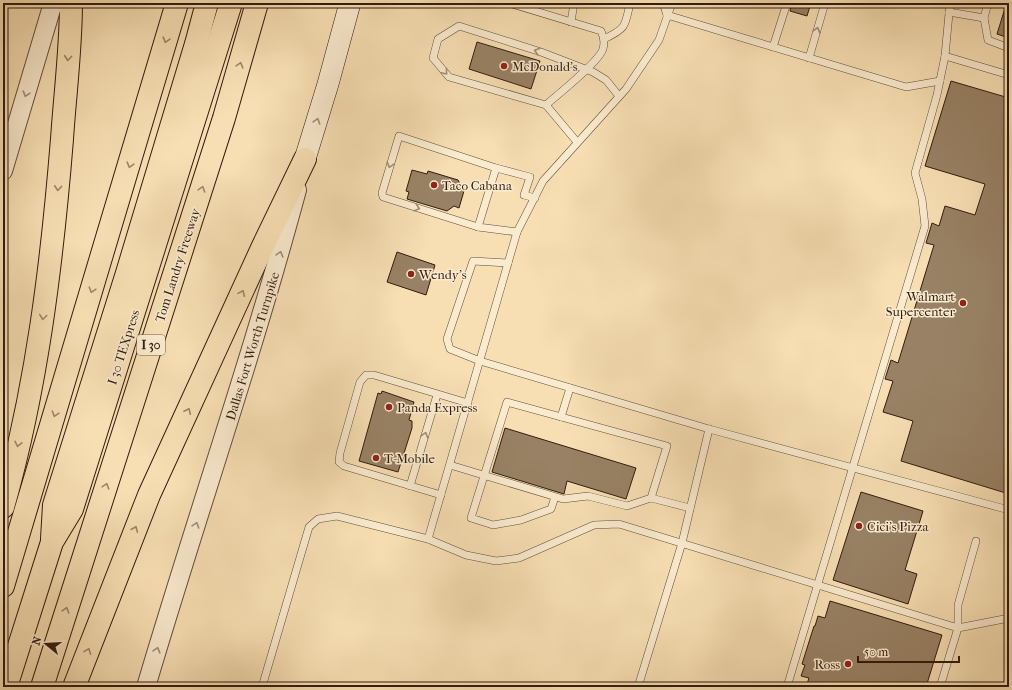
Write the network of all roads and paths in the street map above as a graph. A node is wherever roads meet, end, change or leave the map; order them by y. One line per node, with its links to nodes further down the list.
1 (53, 3): 34 (street, one-way to 34)
2 (71, 3): 52 (highway, one-way to 52)
3 (177, 3): 59 (highway, one-way to 59)
4 (207, 3): 57 (highway)
5 (231, 3): 57 (highway, I 30 TEXpress)
6 (258, 3): 64 (highway, Tom Landry Freeway / I 30, one-way to 6)
7 (350, 3): 32 (main road, Dallas Fort Worth Turnpike, one-way to 7)
8 (509, 3): 20 (lane)
9 (574, 3): 20 (lane)
10 (630, 3): 21 (lane)
11 (663, 3): 18 (lane)
12 (672, 3): 18 (lane)
13 (786, 3): 22 (lane)
14 (825, 3): 25 (lane, one-way to 14)
15 (950, 3): 17 (lane)
16 (988, 3): 19 (lane)
17 (949, 12): 19 (lane); 24 (lane)
18 (667, 15): 22 (lane); 29 (lane)
19 (984, 18): 23 (lane)
20 (571, 22): 21 (lane)
21 (604, 39): 26 (lane)
22 (773, 47): 25 (lane)
23 (1009, 48)
24 (945, 56): 27 (lane); 28 (lane)
25 (809, 58): 28 (lane)
26 (586, 69): 29 (lane); 30 (lane); 30 (lane, one-way to 30)
27 (1009, 75)
28 (940, 81): 46 (lane)
29 (619, 96): 31 (lane)
30 (546, 105): 31 (lane)
31 (577, 142): 35 (lane)
32 (305, 159): 65 (highway, one-way to 32); 66 (street, Dallas Fort Worth Turnpike, one-way to 32)
33 (496, 168): 35 (lane); 36 (lane); 36 (lane, one-way to 36)
34 (3, 171)
35 (534, 198): 37 (lane)
36 (478, 227): 37 (lane)
37 (517, 232): 38 (lane)
38 (508, 263): 39 (lane); 39 (lane)
39 (480, 361): 40 (lane); 42 (lane)
40 (570, 388): 43 (lane); 44 (lane)
41 (438, 395): 42 (lane); 48 (lane, one-way to 41); 48 (lane)
42 (468, 403): 45 (lane)
43 (561, 417): 47 (lane); 51 (lane)
44 (709, 430): 46 (lane); 53 (lane)
45 (450, 465): 47 (lane); 49 (lane)
46 (852, 467): 54 (lane); 60 (lane)
47 (485, 476): 50 (lane); 50 (lane)
48 (410, 486): 49 (lane)
49 (441, 495): 55 (lane)
50 (555, 498): 51 (lane)
51 (651, 498): 53 (lane)
52 (3, 507)
53 (690, 508): 58 (lane)
54 (1009, 510)
55 (428, 539): 58 (lane); 67 (lane)
56 (976, 541): 62 (lane)
57 (52, 542): 63 (highway, I 30 TEXpress)
58 (682, 543): 60 (lane); 68 (lane)
59 (3, 586)
60 (816, 586): 62 (lane); 69 (lane)
61 (1009, 618): 62 (lane)
62 (958, 628): 70 (lane)
63 (6, 687)
64 (42, 687)
65 (74, 687)
66 (146, 687)
67 (262, 687)
68 (638, 687)
69 (787, 687)
70 (940, 687)

